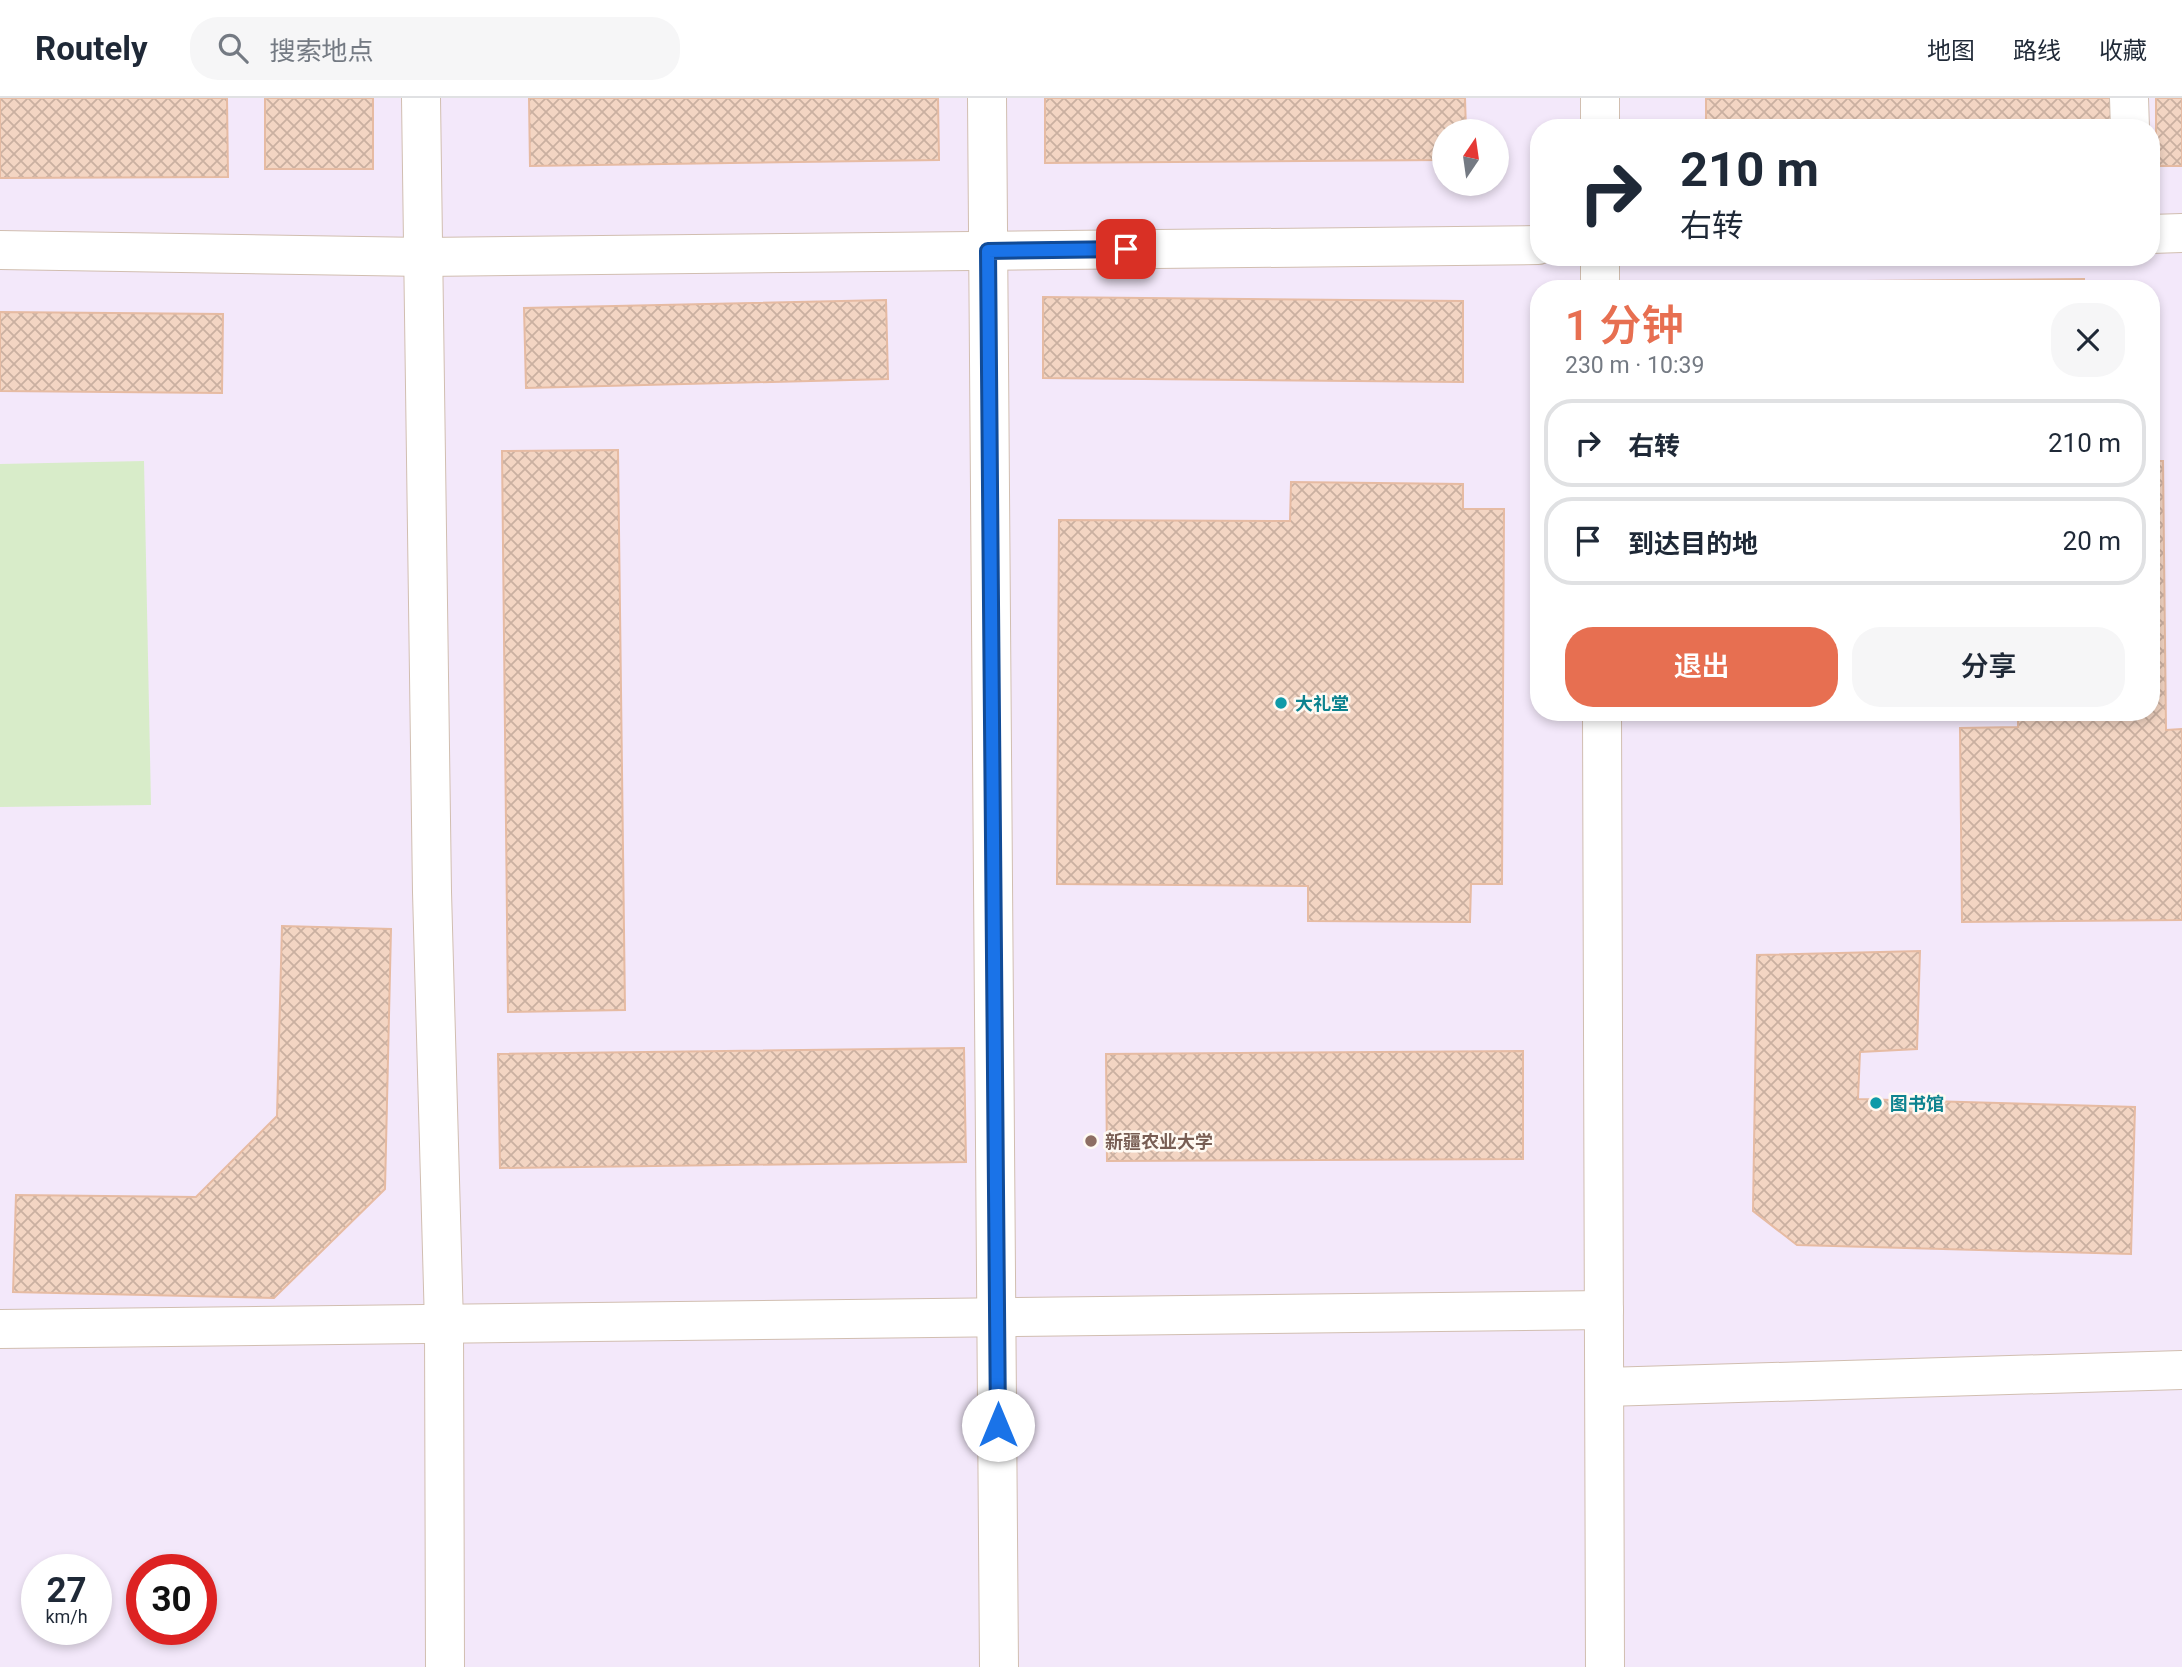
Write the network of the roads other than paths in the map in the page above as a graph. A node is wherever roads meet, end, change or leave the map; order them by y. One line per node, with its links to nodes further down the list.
1 (421, 98): 12 (street)
2 (987, 98): 11 (street)
3 (1600, 98): 5 (street)
4 (2129, 98): 6 (street)
5 (1600, 119)
6 (2130, 119)
7 (2182, 233): 8 (street)
8 (2160, 234)
9 (1530, 245): 11 (street)
10 (0, 250): 12 (street)
11 (988, 251): 12 (street); 15 (street)
12 (424, 257): 16 (street)
13 (1602, 721): 14 (street)
14 (1604, 1310): 15 (street); 19 (street)
15 (998, 1317): 16 (street); 21 (street)
16 (444, 1324): 17 (street); 20 (street)
17 (0, 1329)
18 (2182, 1370): 19 (street)
19 (1605, 1387): 22 (street)
20 (445, 1667)
21 (999, 1667)
22 (1605, 1667)

